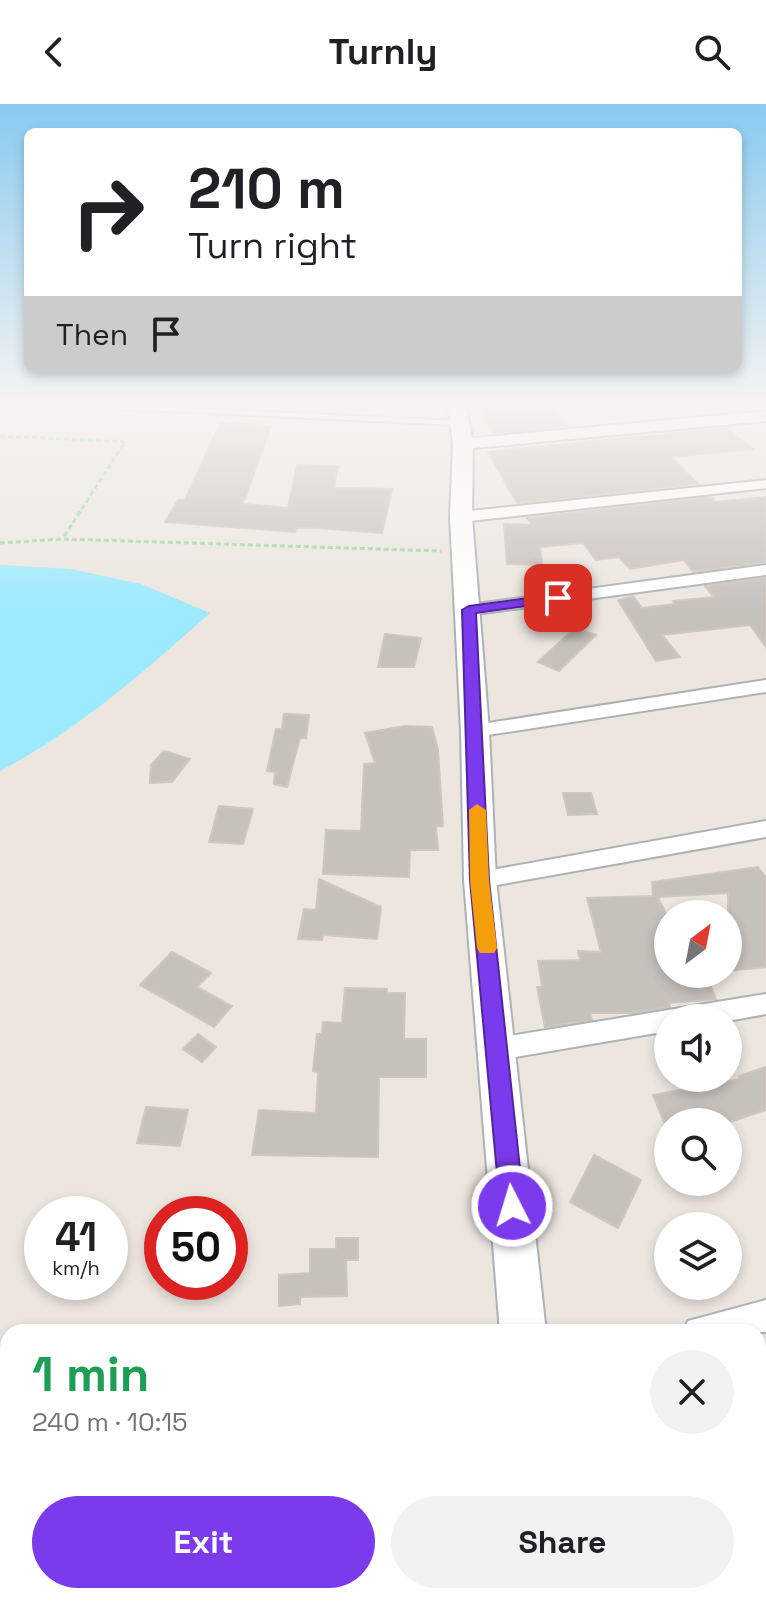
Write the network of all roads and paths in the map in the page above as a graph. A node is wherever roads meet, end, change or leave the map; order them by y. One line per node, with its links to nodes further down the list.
1 (106, 471): 5 (path)
2 (460, 471): 4 (main road)
3 (766, 484): 4 (street)
4 (461, 517): 7 (main road)
5 (62, 539): 6 (path); 7 (path)
6 (0, 543)
7 (463, 551): 9 (main road)
8 (766, 570): 9 (street)
9 (469, 610): 11 (main road)
10 (766, 686): 11 (street)
11 (475, 731): 13 (main road)
12 (766, 829): 13 (street)
13 (480, 880): 17 (main road)
14 (766, 1004): 15 (street)
15 (742, 1008)
16 (654, 1022): 17 (street)
17 (498, 1049): 19 (main road)
18 (766, 1316): 20 (street)
19 (522, 1324)
20 (732, 1324)

